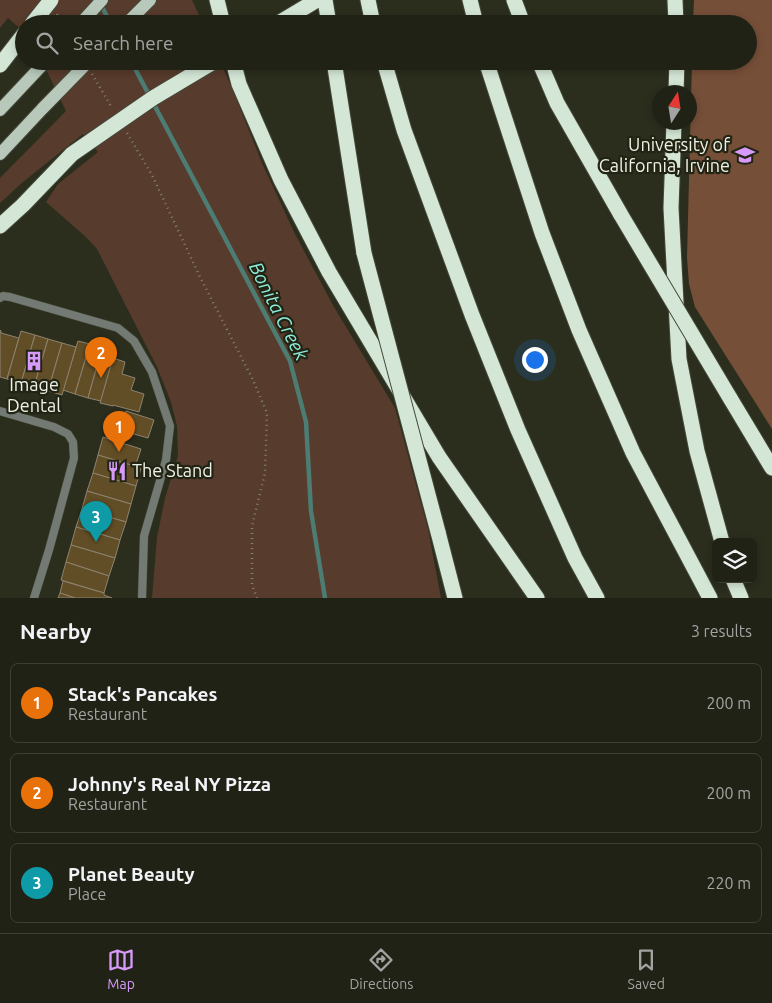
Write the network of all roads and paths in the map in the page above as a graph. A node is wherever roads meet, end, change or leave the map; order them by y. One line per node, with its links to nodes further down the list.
1 (52, 0): 11 (highway, bridge)
2 (102, 0): 12 (main road)
3 (150, 0): 13 (main road)
4 (217, 0): 14 (highway)
5 (317, 0): 15 (highway)
6 (325, 0): 16 (highway)
7 (368, 0): 17 (highway)
8 (470, 0): 18 (highway)
9 (514, 0): 19 (highway)
10 (675, 0): 20 (highway)
11 (40, 15)
12 (88, 15)
13 (135, 15)
14 (221, 15)
15 (292, 15)
16 (328, 15)
17 (371, 15)
18 (474, 15)
19 (520, 15)
20 (676, 15)
21 (15, 45): 22 (highway)
22 (0, 66)
23 (38, 70): 34 (main road)
24 (84, 70): 38 (main road, bridge)
25 (92, 70): 35 (path)
26 (200, 70): 39 (highway, bridge)
27 (235, 70): 49 (highway)
28 (335, 70): 48 (highway, bridge)
29 (387, 70): 50 (highway)
30 (489, 70): 51 (highway)
31 (543, 70): 42 (highway, bridge)
32 (677, 70): 33 (highway)
33 (676, 85)
34 (0, 110)
35 (113, 110)
36 (123, 126): 47 (path)
37 (674, 130): 43 (highway)
38 (0, 154)
39 (0, 226)
40 (0, 298): 46 (lane)
41 (0, 411): 45 (lane)
42 (772, 468)
43 (721, 538)
44 (735, 583): 52 (highway)
45 (34, 598)
46 (142, 598)
47 (256, 598)
48 (455, 598)
49 (537, 598)
50 (597, 598)
51 (710, 598)
52 (741, 598)

